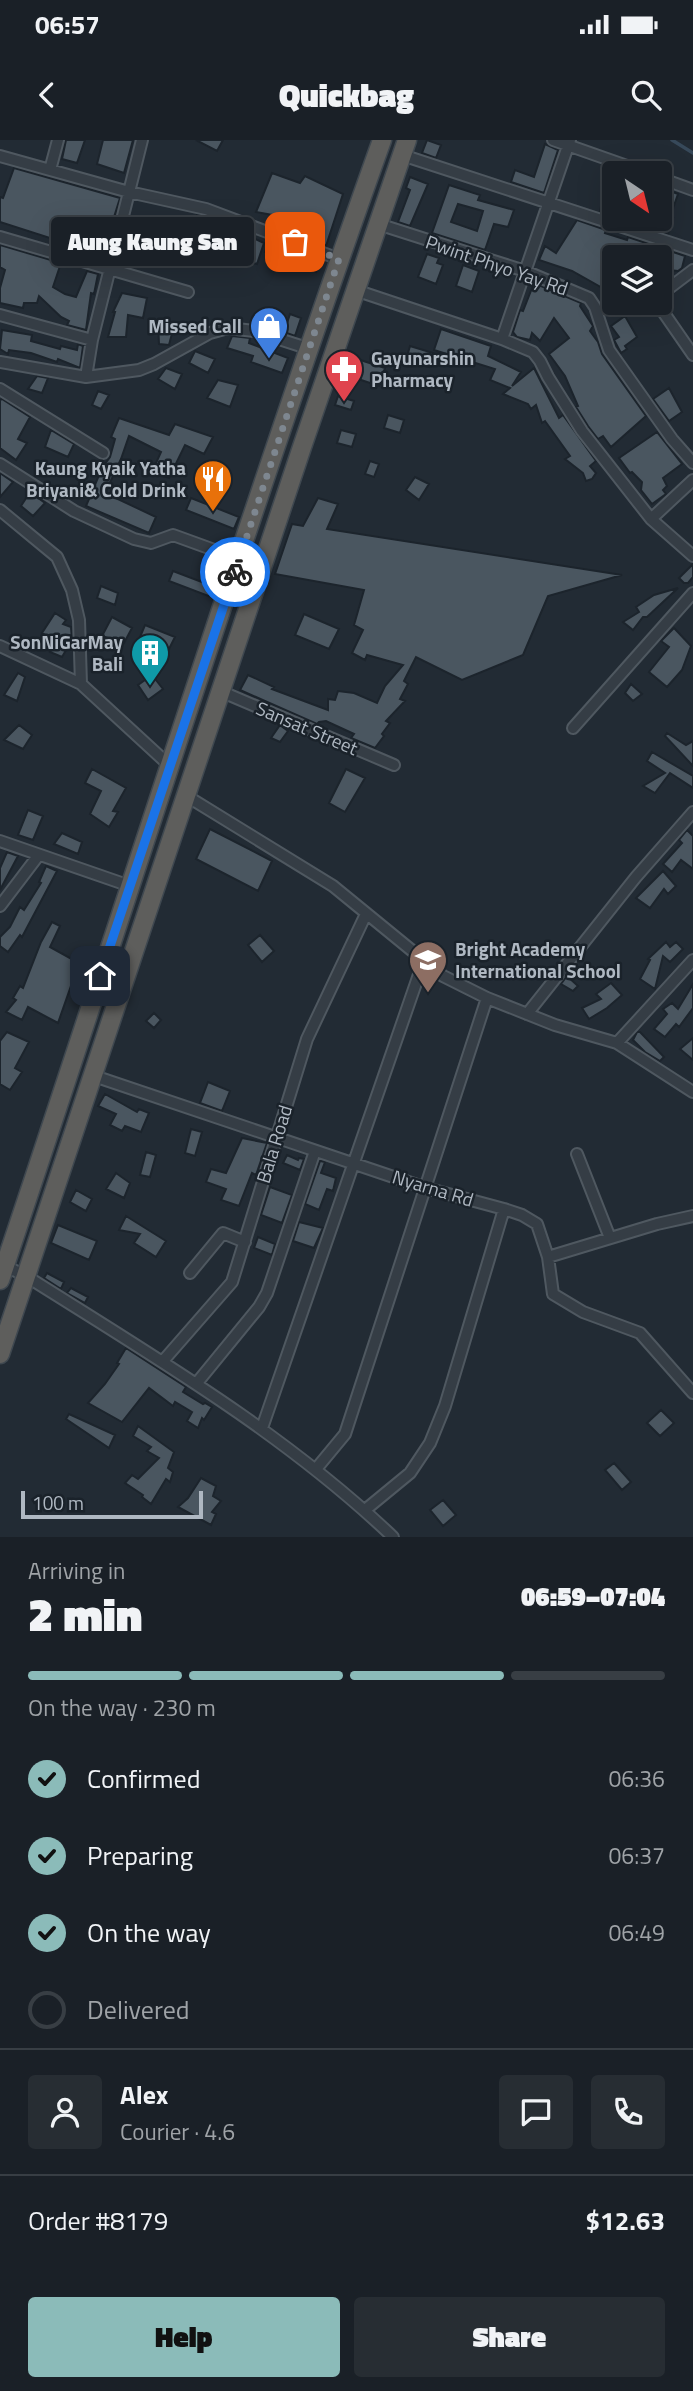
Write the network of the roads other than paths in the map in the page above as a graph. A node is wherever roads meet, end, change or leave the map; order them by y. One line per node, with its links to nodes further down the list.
1 (58, 140): 10 (street)
2 (142, 140): 14 (street)
3 (382, 140): 9 (highway)
4 (553, 140): 5 (street)
5 (569, 143): 8 (street); 15 (street)
6 (405, 148): 11 (highway); 15 (street)
7 (0, 156): 10 (street)
8 (616, 161)
9 (373, 165): 11 (highway); 19 (highway)
10 (50, 170): 14 (street)
11 (396, 173): 16 (highway)
12 (672, 182): 13 (street)
13 (693, 190)
14 (129, 192): 19 (street); 20 (street)
15 (548, 203): 18 (street); 22 (street)
16 (378, 224): 22 (street, Pwint Phyo Yay Rd); 24 (highway)
17 (0, 237): 20 (street)
18 (693, 250)
19 (339, 259): 26 (highway)
20 (110, 269): 25 (street); 31 (street)
21 (693, 270): 23 (street)
22 (525, 271): 30 (street); 40 (street, Pwint Phyo Yay Rd)
23 (672, 286)
24 (355, 290): 29 (highway); 30 (street)
25 (188, 292)
26 (324, 310): 29 (highway); 32 (highway)
27 (0, 315): 31 (street)
28 (665, 315): 33 (street)
29 (346, 317): 38 (highway)
30 (502, 339): 44 (street)
31 (92, 340): 35 (street)
32 (310, 349): 35 (street); 37 (highway)
33 (693, 355)
34 (0, 362): 35 (street)
35 (86, 377)
36 (0, 389): 39 (street)
37 (280, 439): 38 (highway); 46 (highway)
38 (302, 447): 48 (highway)
39 (103, 453)
40 (693, 463)
41 (0, 464): 46 (street)
42 (693, 480): 44 (street)
43 (0, 510): 51 (street)
44 (651, 519): 45 (street)
45 (693, 556)
46 (239, 559): 47 (highway)
47 (232, 581): 48 (highway); 53 (highway)
48 (254, 590): 52 (highway)
49 (693, 593): 55 (street)
50 (0, 646): 51 (street)
51 (81, 684): 56 (street)
52 (220, 691): 54 (highway); 57 (street, Sansat Street)
53 (186, 718): 54 (highway); 56 (highway)
54 (208, 726): 58 (highway)
55 (573, 728)
56 (169, 765): 62 (highway)
57 (394, 765)
58 (185, 795): 63 (highway); 66 (street)
59 (693, 812): 72 (street)
60 (0, 841): 61 (street)
61 (38, 856): 64 (street); 65 (street)
62 (136, 866): 63 (highway); 64 (highway)
63 (159, 874): 71 (highway)
64 (130, 886): 70 (highway)
65 (0, 906)
66 (366, 914): 67 (street); 77 (street, Bala Road)
67 (424, 960): 69 (street); 81 (street)
68 (693, 960): 73 (street)
69 (487, 998): 72 (street); 82 (street)
70 (93, 999): 71 (highway); 76 (highway)
71 (116, 1006): 74 (highway)
72 (527, 1014): 73 (street)
73 (617, 1043): 75 (street)
74 (94, 1076): 77 (street, Nyarna Rd); 78 (highway)
75 (693, 1091)
76 (48, 1135): 78 (highway); 88 (highway)
77 (275, 1138): 79 (street, Nyarna Rd); 86 (street, Bala Road)
78 (71, 1144): 90 (highway)
79 (315, 1150): 81 (street, Nyarna Rd); 93 (street)
80 (577, 1154): 85 (street)
81 (354, 1163): 82 (street, Nyarna Rd); 95 (street)
82 (426, 1188): 83 (street, Nyarna Rd); 96 (street)
83 (504, 1209): 87 (street, Nyarna Rd); 97 (street)
84 (693, 1216): 85 (street)
85 (610, 1238): 87 (street)
86 (245, 1242): 89 (street); 92 (street, Bala Road)
87 (548, 1257): 94 (street, Nyarna Rd)
88 (2, 1273): 90 (street)
89 (190, 1273)
90 (26, 1276): 91 (highway); 92 (street)
91 (0, 1354)
92 (163, 1361): 93 (street)
93 (196, 1384): 95 (street)
94 (693, 1392)
95 (262, 1428): 96 (street)
96 (316, 1469): 97 (street)
97 (365, 1510): 98 (street)
98 (393, 1537)

